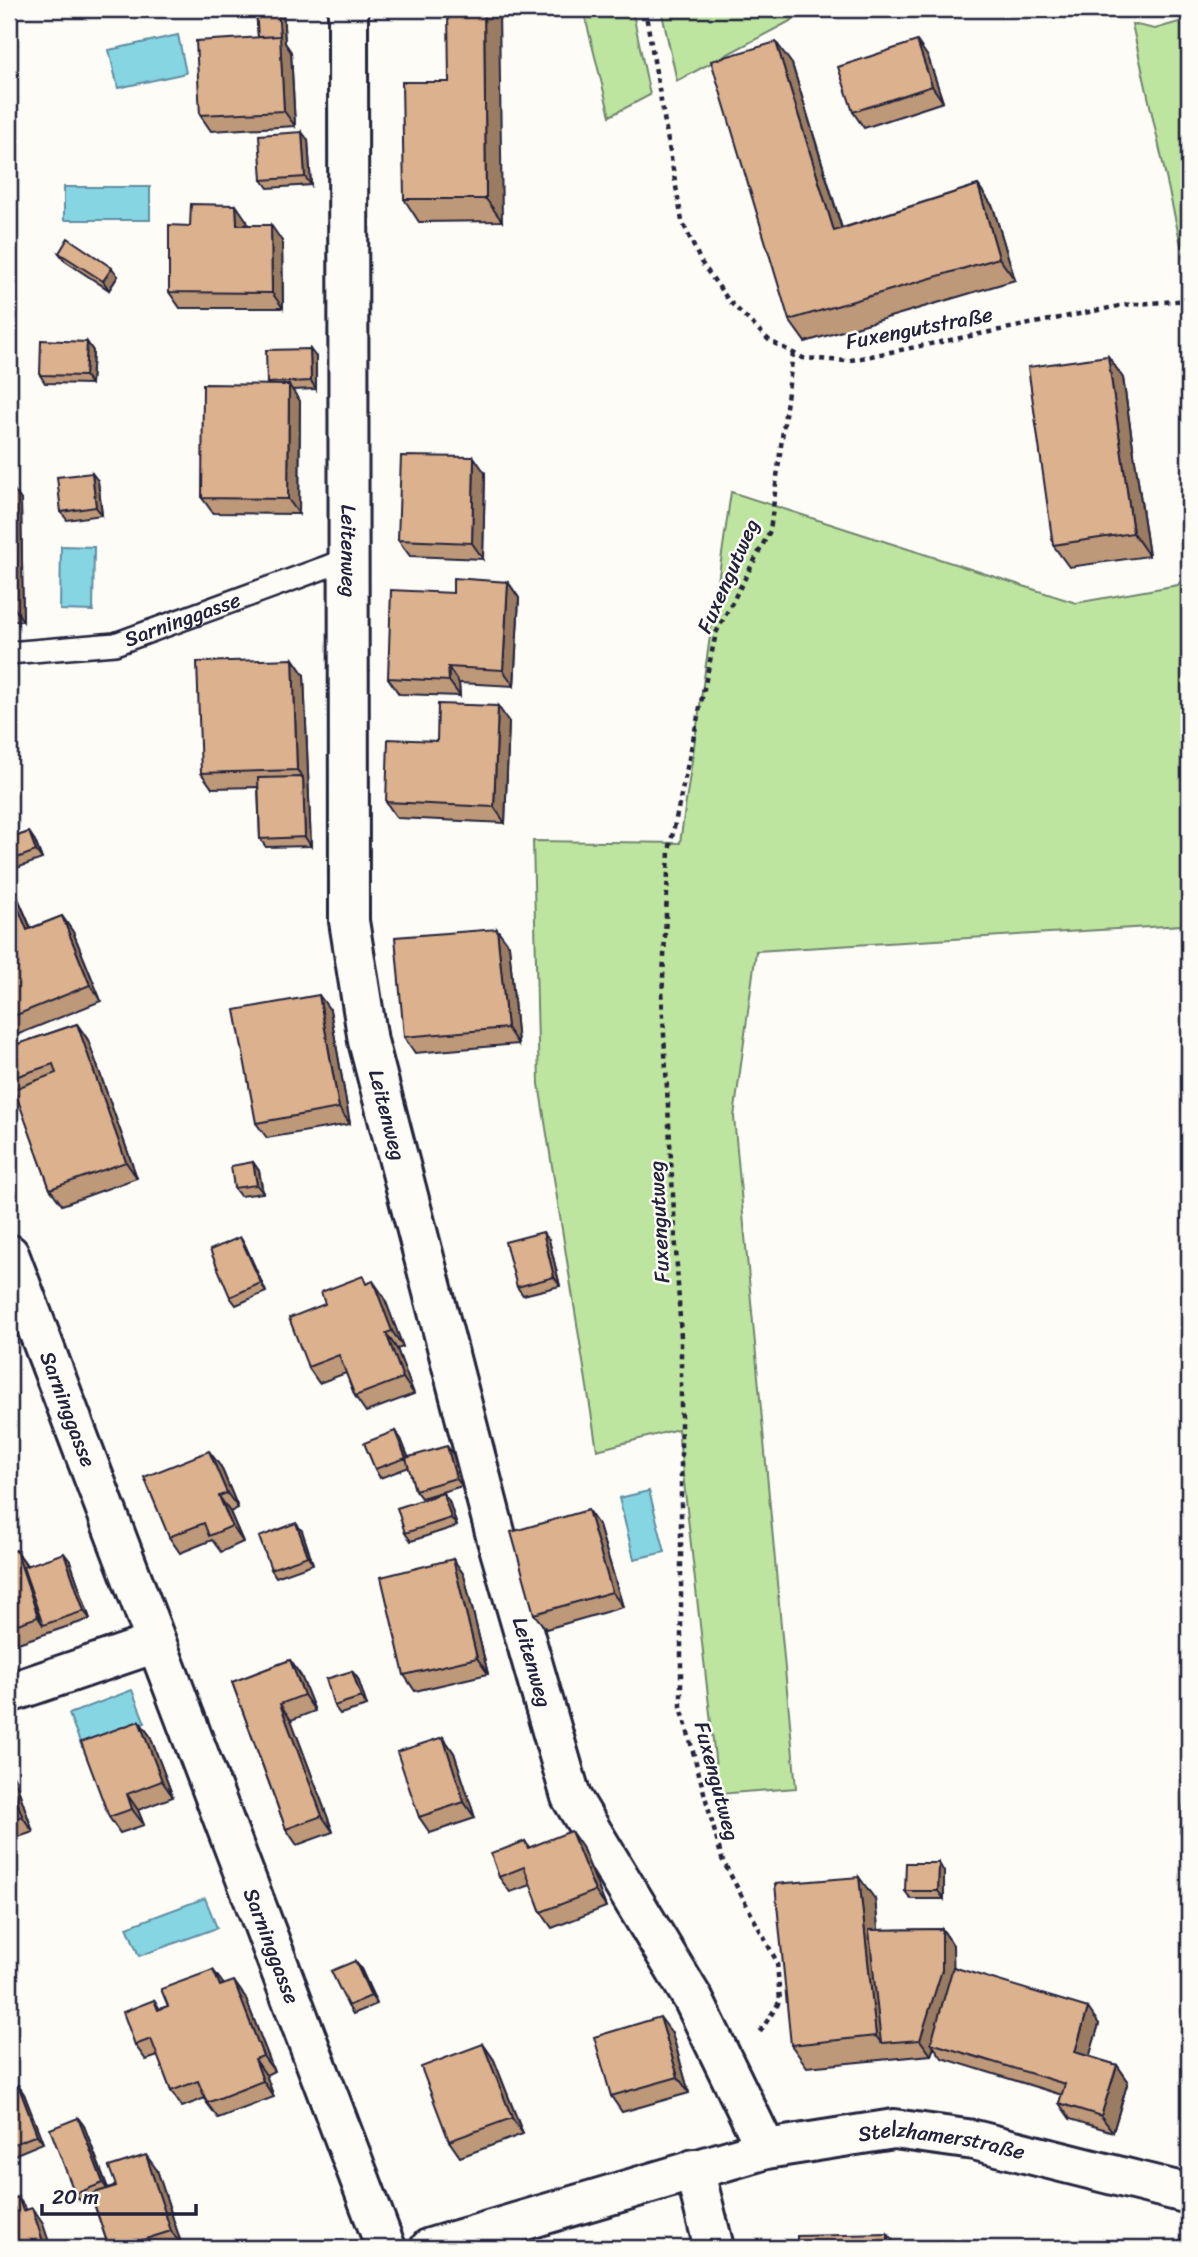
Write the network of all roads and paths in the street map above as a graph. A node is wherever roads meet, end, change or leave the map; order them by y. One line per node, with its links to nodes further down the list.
1 (348, 9): 5 (street, Leitenweg)
2 (645, 9): 4 (path, Fuxengutstraße)
3 (1189, 300): 4 (path, Fuxengutstraße)
4 (793, 354): 10 (path, Fuxengutweg)
5 (351, 558): 6 (lane, Sarninggasse); 10 (street, Leitenweg)
6 (9, 653)
7 (9, 1254): 8 (street, Sarninggasse)
8 (156, 1643): 9 (street); 14 (street, Sarninggasse)
9 (9, 1693)
10 (728, 2071): 11 (street, Leitenweg)
11 (766, 2149): 12 (street, Stelzhamerstraße); 13 (street, Stelzhamerstraße)
12 (694, 2169): 15 (street, Stelzhamerstraße); 16 (street)
13 (1189, 2194)
14 (386, 2248)
15 (430, 2248)
16 (714, 2248)

